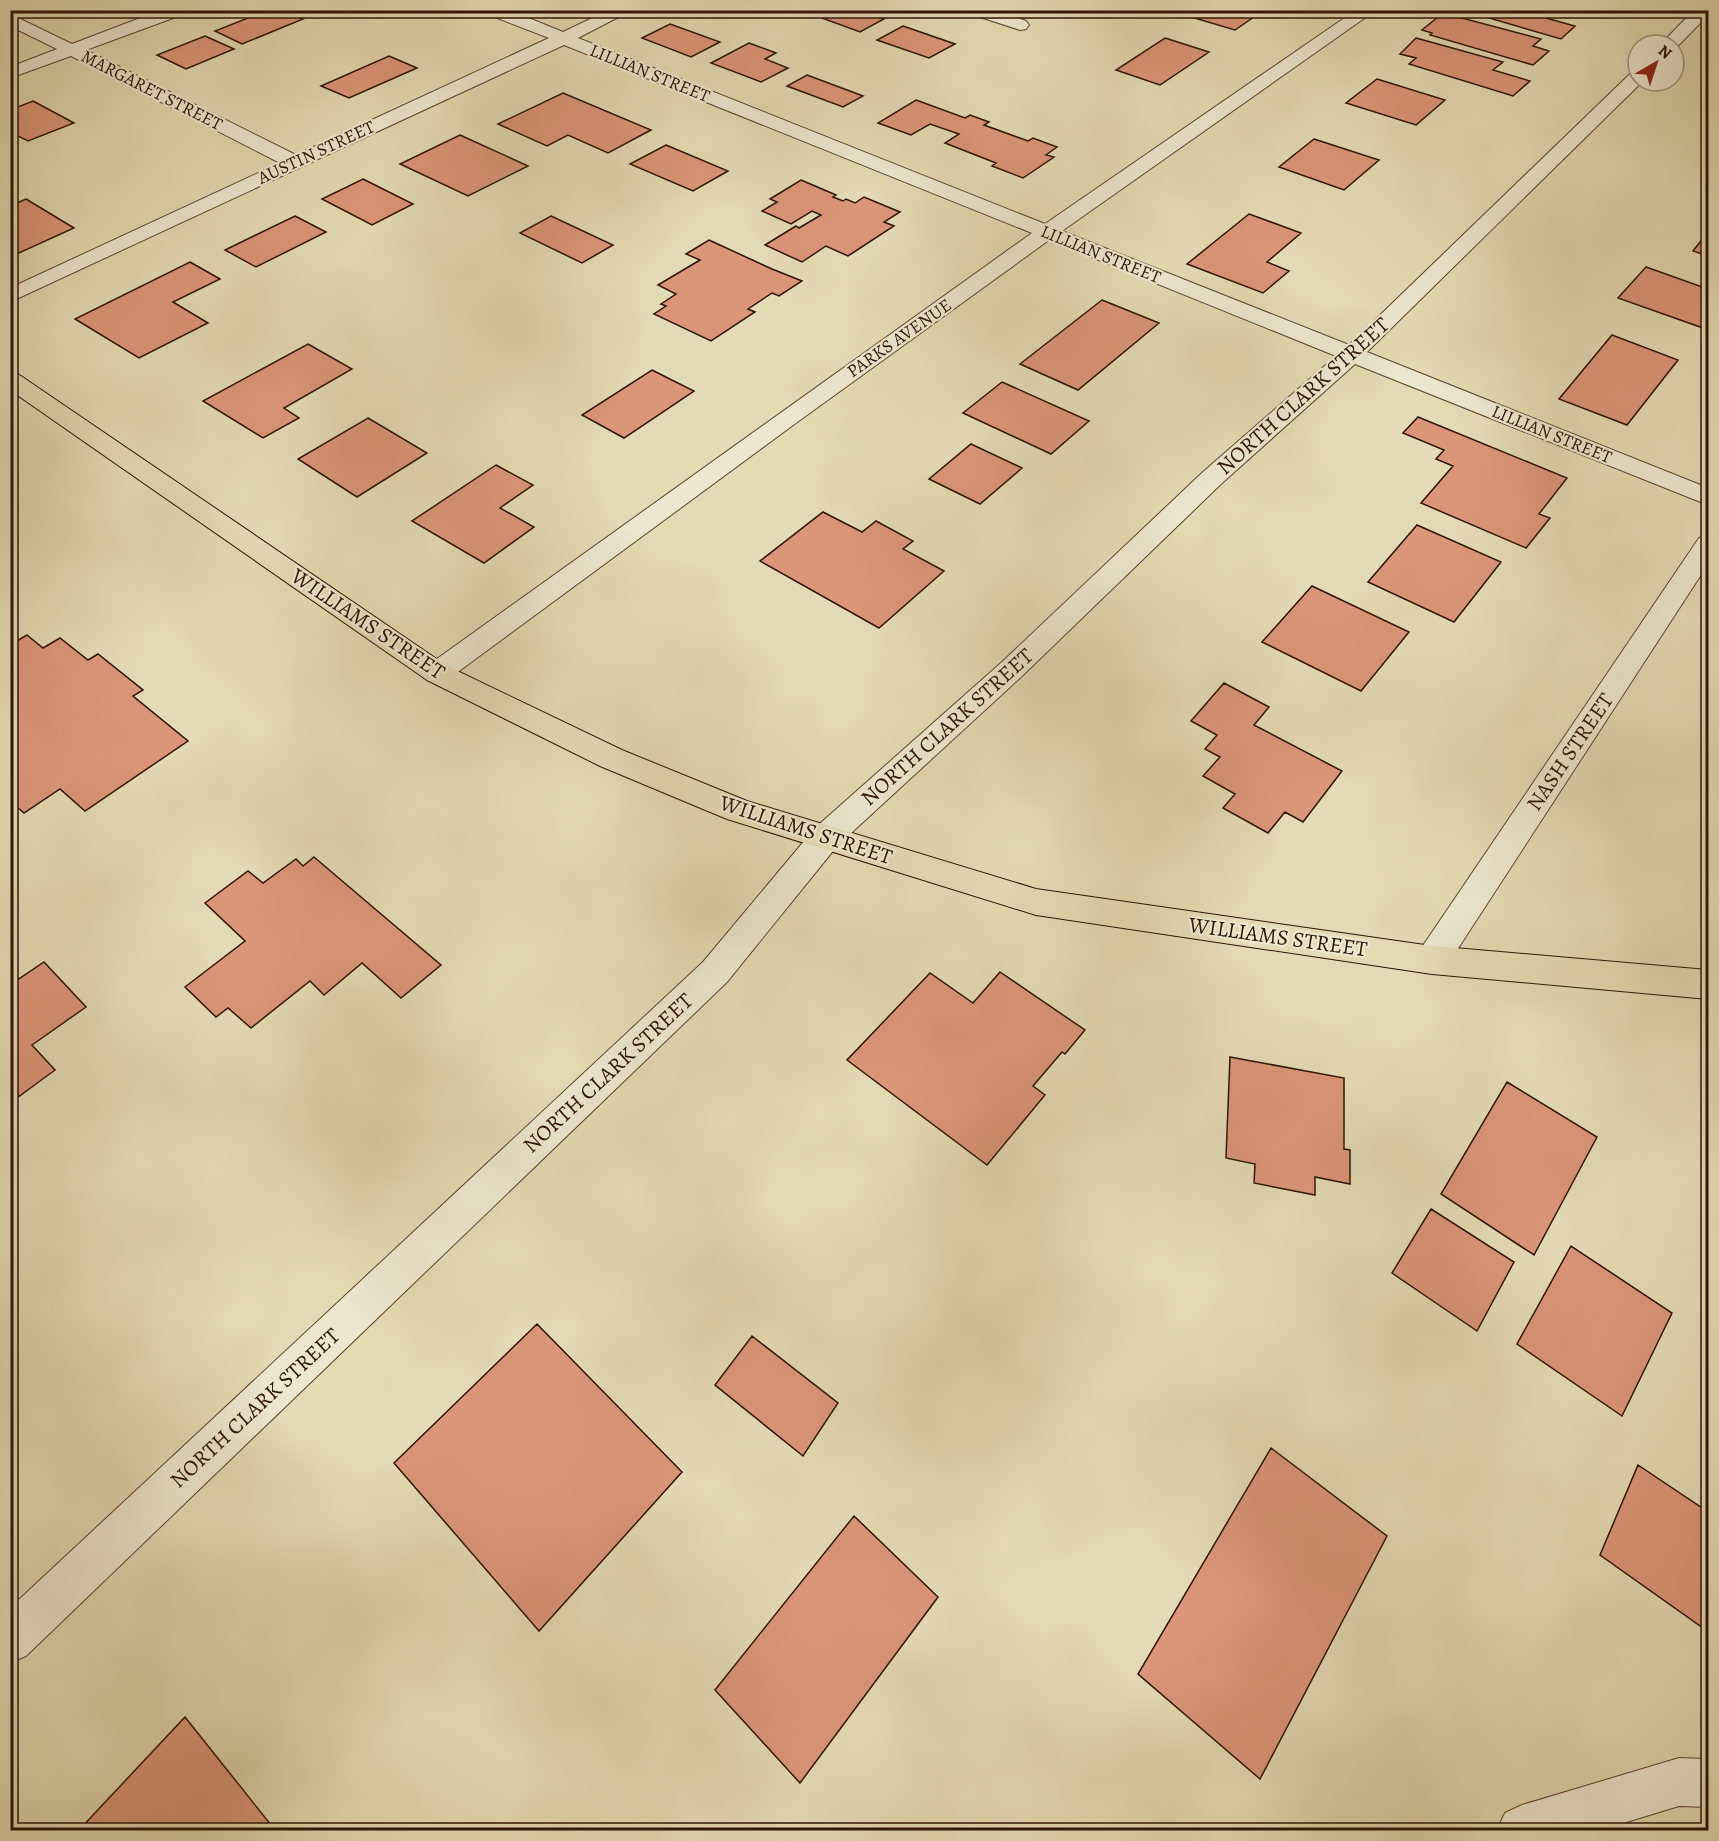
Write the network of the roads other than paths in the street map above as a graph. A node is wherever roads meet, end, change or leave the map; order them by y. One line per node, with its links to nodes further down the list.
1 (178, 10): 11 (street)
2 (493, 10): 10 (street, LILLIAN STREET)
3 (624, 10): 10 (street, AUSTIN STREET)
4 (977, 10): 8 (street)
5 (1368, 10): 15 (street, PARKS AVENUE)
6 (1704, 10): 9 (street)
7 (10, 19): 11 (street, MARGARET STREET)
8 (1020, 26)
9 (1681, 33)
10 (562, 38): 14 (street, AUSTIN STREET); 15 (street, LILLIAN STREET)
11 (73, 50): 12 (street); 14 (street, MARGARET STREET)
12 (10, 73)
13 (1626, 88): 17 (street, NORTH CLARK STREET)
14 (294, 162): 16 (street, AUSTIN STREET)
15 (1047, 232): 17 (street, LILLIAN STREET); 21 (street, PARKS AVENUE)
16 (10, 296)
17 (1352, 354): 19 (street, LILLIAN STREET); 22 (street, NORTH CLARK STREET)
18 (10, 379): 21 (main road, WILLIAMS STREET)
19 (1708, 497)
20 (1708, 544): 23 (street, NASH STREET)
21 (437, 673): 22 (main road, WILLIAMS STREET)
22 (826, 837): 23 (main road, WILLIAMS STREET); 25 (street, NORTH CLARK STREET)
23 (1432, 960): 24 (main road, WILLIAMS STREET)
24 (1708, 985)
25 (10, 1640)
26 (1708, 1784): 27 (street)
27 (1522, 1830)

